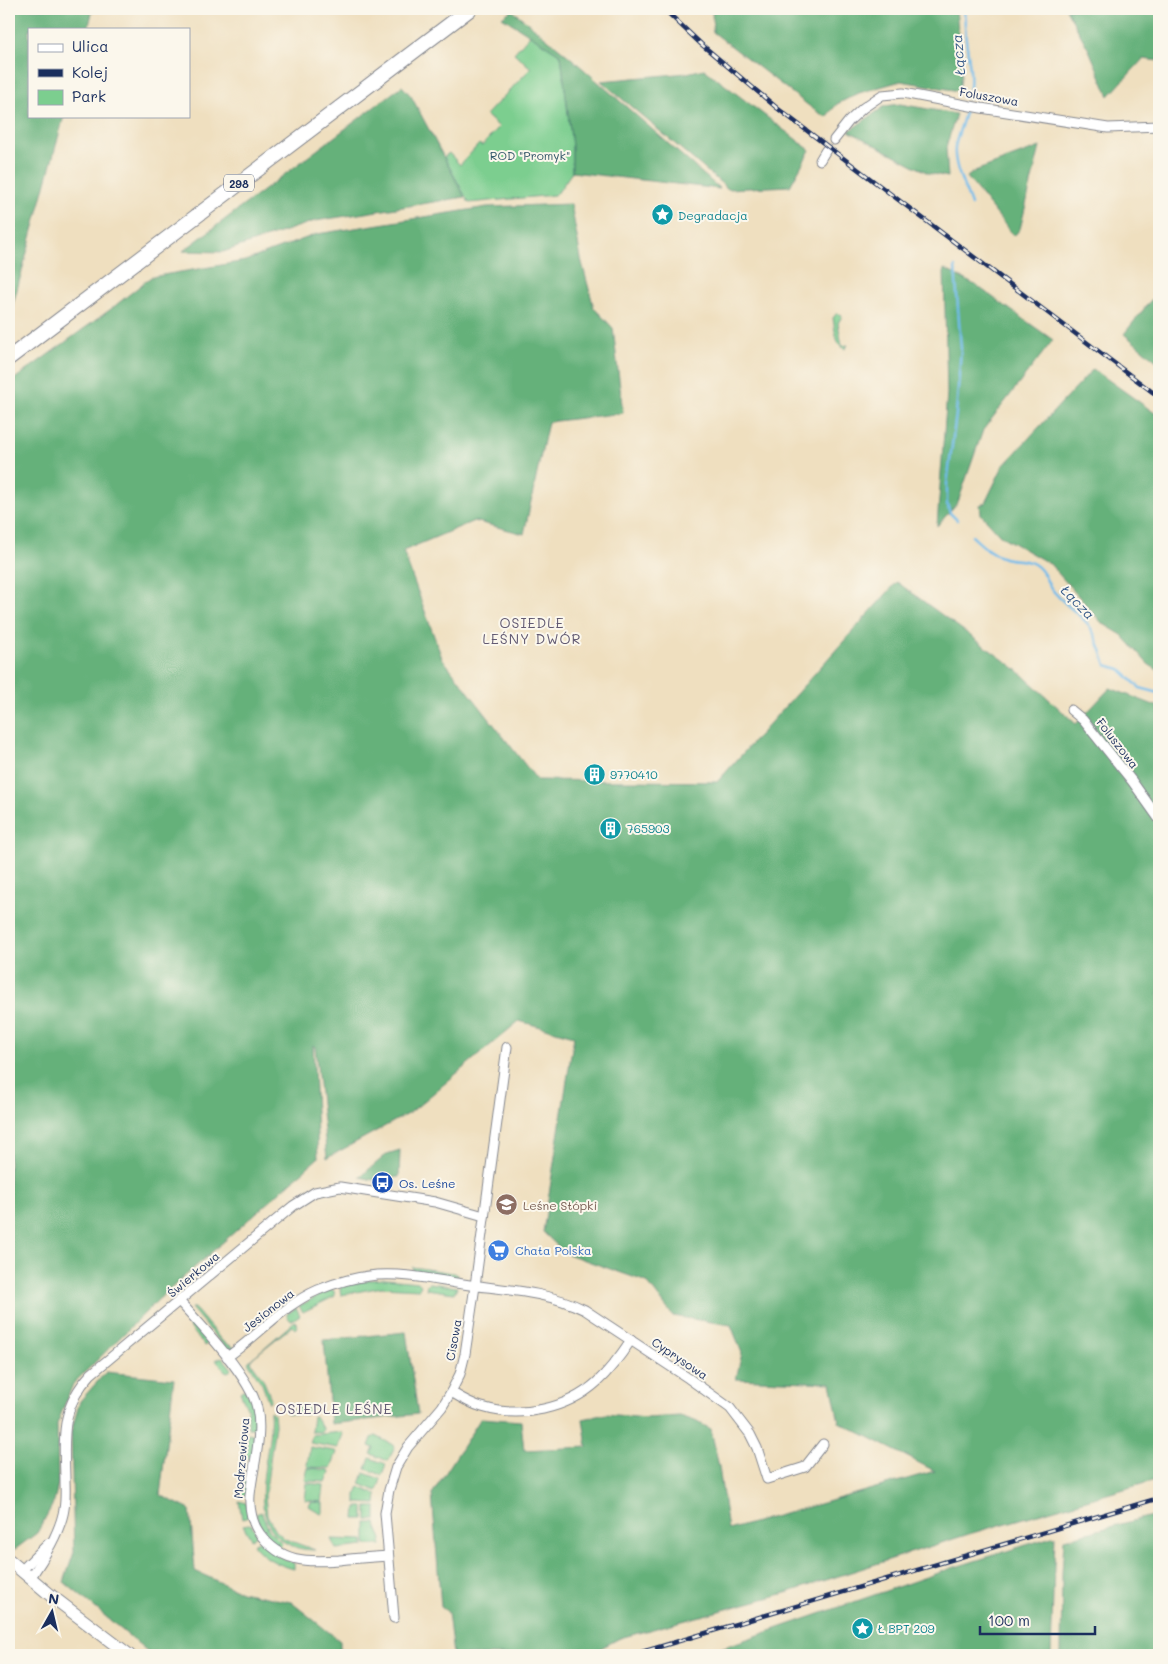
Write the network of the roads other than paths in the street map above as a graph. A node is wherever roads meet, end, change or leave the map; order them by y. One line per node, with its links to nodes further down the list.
1 (470, 9): 6 (main road, 298)
2 (1159, 126): 3 (street, Foluszowa)
3 (834, 140)
4 (826, 150): 5 (street)
5 (820, 160)
6 (9, 358)
7 (1071, 710): 8 (street, Foluszowa)
8 (1159, 820)
9 (507, 1047): 10 (street, Cisowa)
10 (484, 1216): 11 (street, Cisowa); 12 (street, Świerkowa)
11 (475, 1286): 13 (street, Cyprysowa); 14 (street, Jesionowa); 15 (street, Cisowa)
12 (179, 1301): 14 (street, Modrzewiowa); 19 (street, Świerkowa)
13 (631, 1340): 15 (street); 16 (street, Cyprysowa)
14 (227, 1357): 17 (street, Modrzewiowa)
15 (451, 1392): 17 (street, Cisowa)
16 (823, 1444)
17 (388, 1556): 20 (street, Cisowa)
18 (9, 1560): 19 (main road)
19 (26, 1574): 21 (main road)
20 (394, 1618)
21 (129, 1655)

